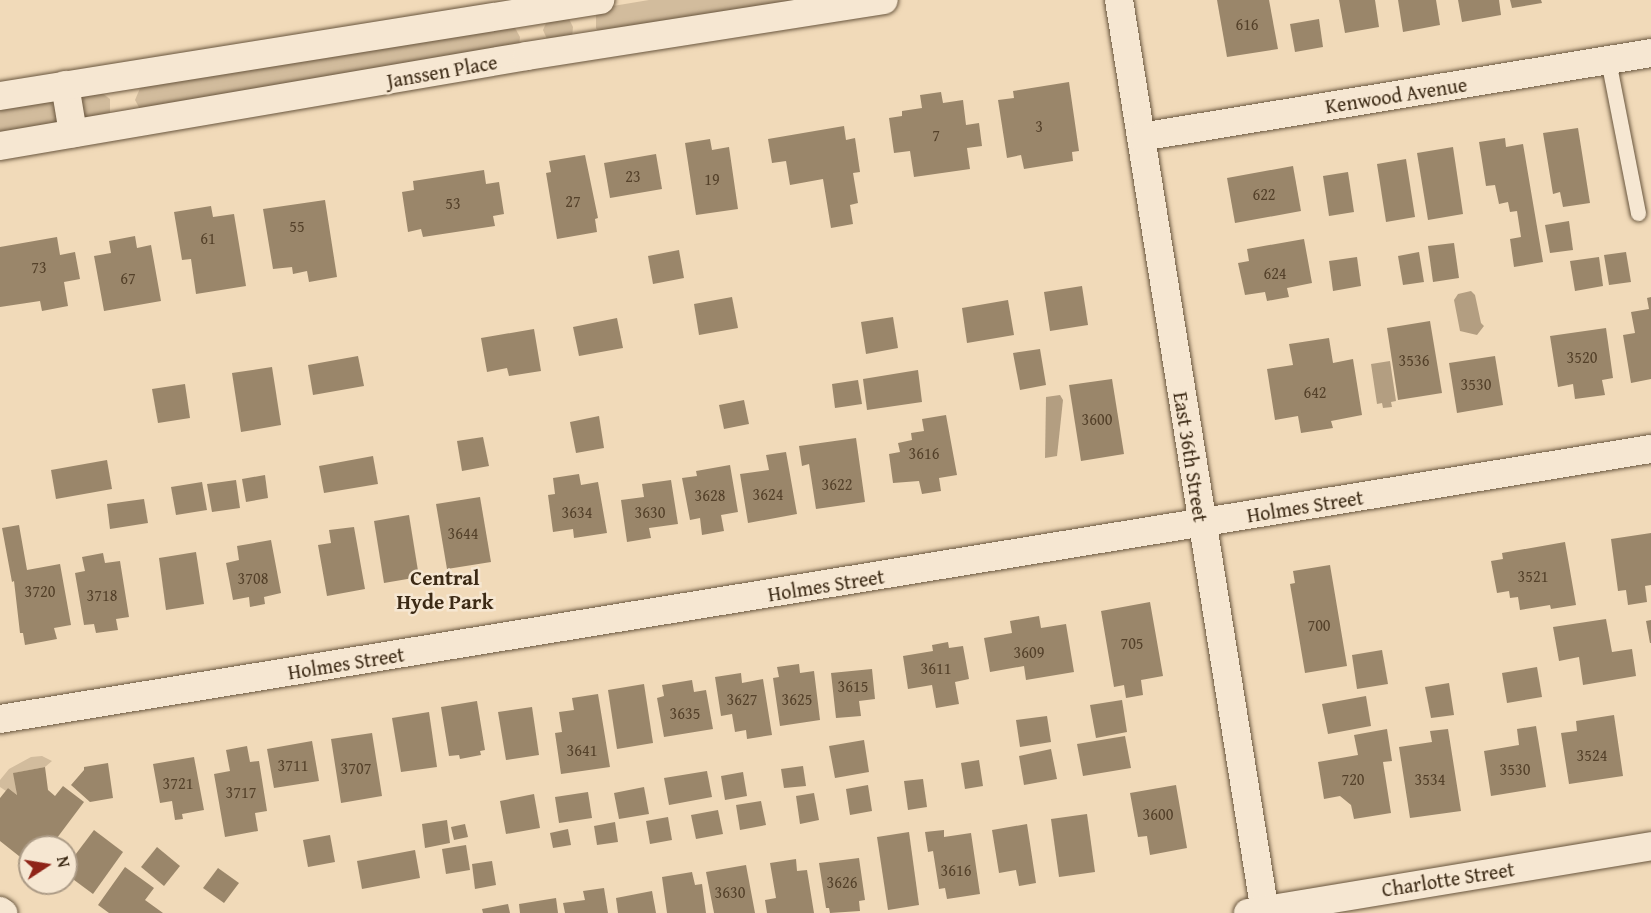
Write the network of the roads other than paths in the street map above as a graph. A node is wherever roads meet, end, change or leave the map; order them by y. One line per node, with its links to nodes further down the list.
1 (884, 0): 5 (street, Janssen Place)
2 (1119, 0): 14 (street, East 36th Street)
3 (590, 2): 4 (street); 5 (street)
4 (522, 12): 7 (street); 9 (street)
5 (584, 47): 7 (street, Janssen Place)
6 (1651, 53): 8 (street, Kenwood Avenue)
7 (526, 56): 12 (street, Janssen Place)
8 (1608, 60): 14 (street, Kenwood Avenue); 16 (lane)
9 (119, 78): 10 (street); 12 (street)
10 (65, 85): 11 (street); 13 (street)
11 (0, 96)
12 (125, 123): 13 (street, Janssen Place)
13 (73, 134): 15 (street, Janssen Place)
14 (1141, 136): 18 (street, East 36th Street)
15 (0, 146)
16 (1638, 213)
17 (1651, 449): 18 (street, Holmes Street)
18 (1202, 523): 19 (street, Holmes Street); 21 (street, East 36th Street)
19 (0, 719)
20 (1651, 846): 21 (street, Charlotte Street)
21 (1258, 912)

